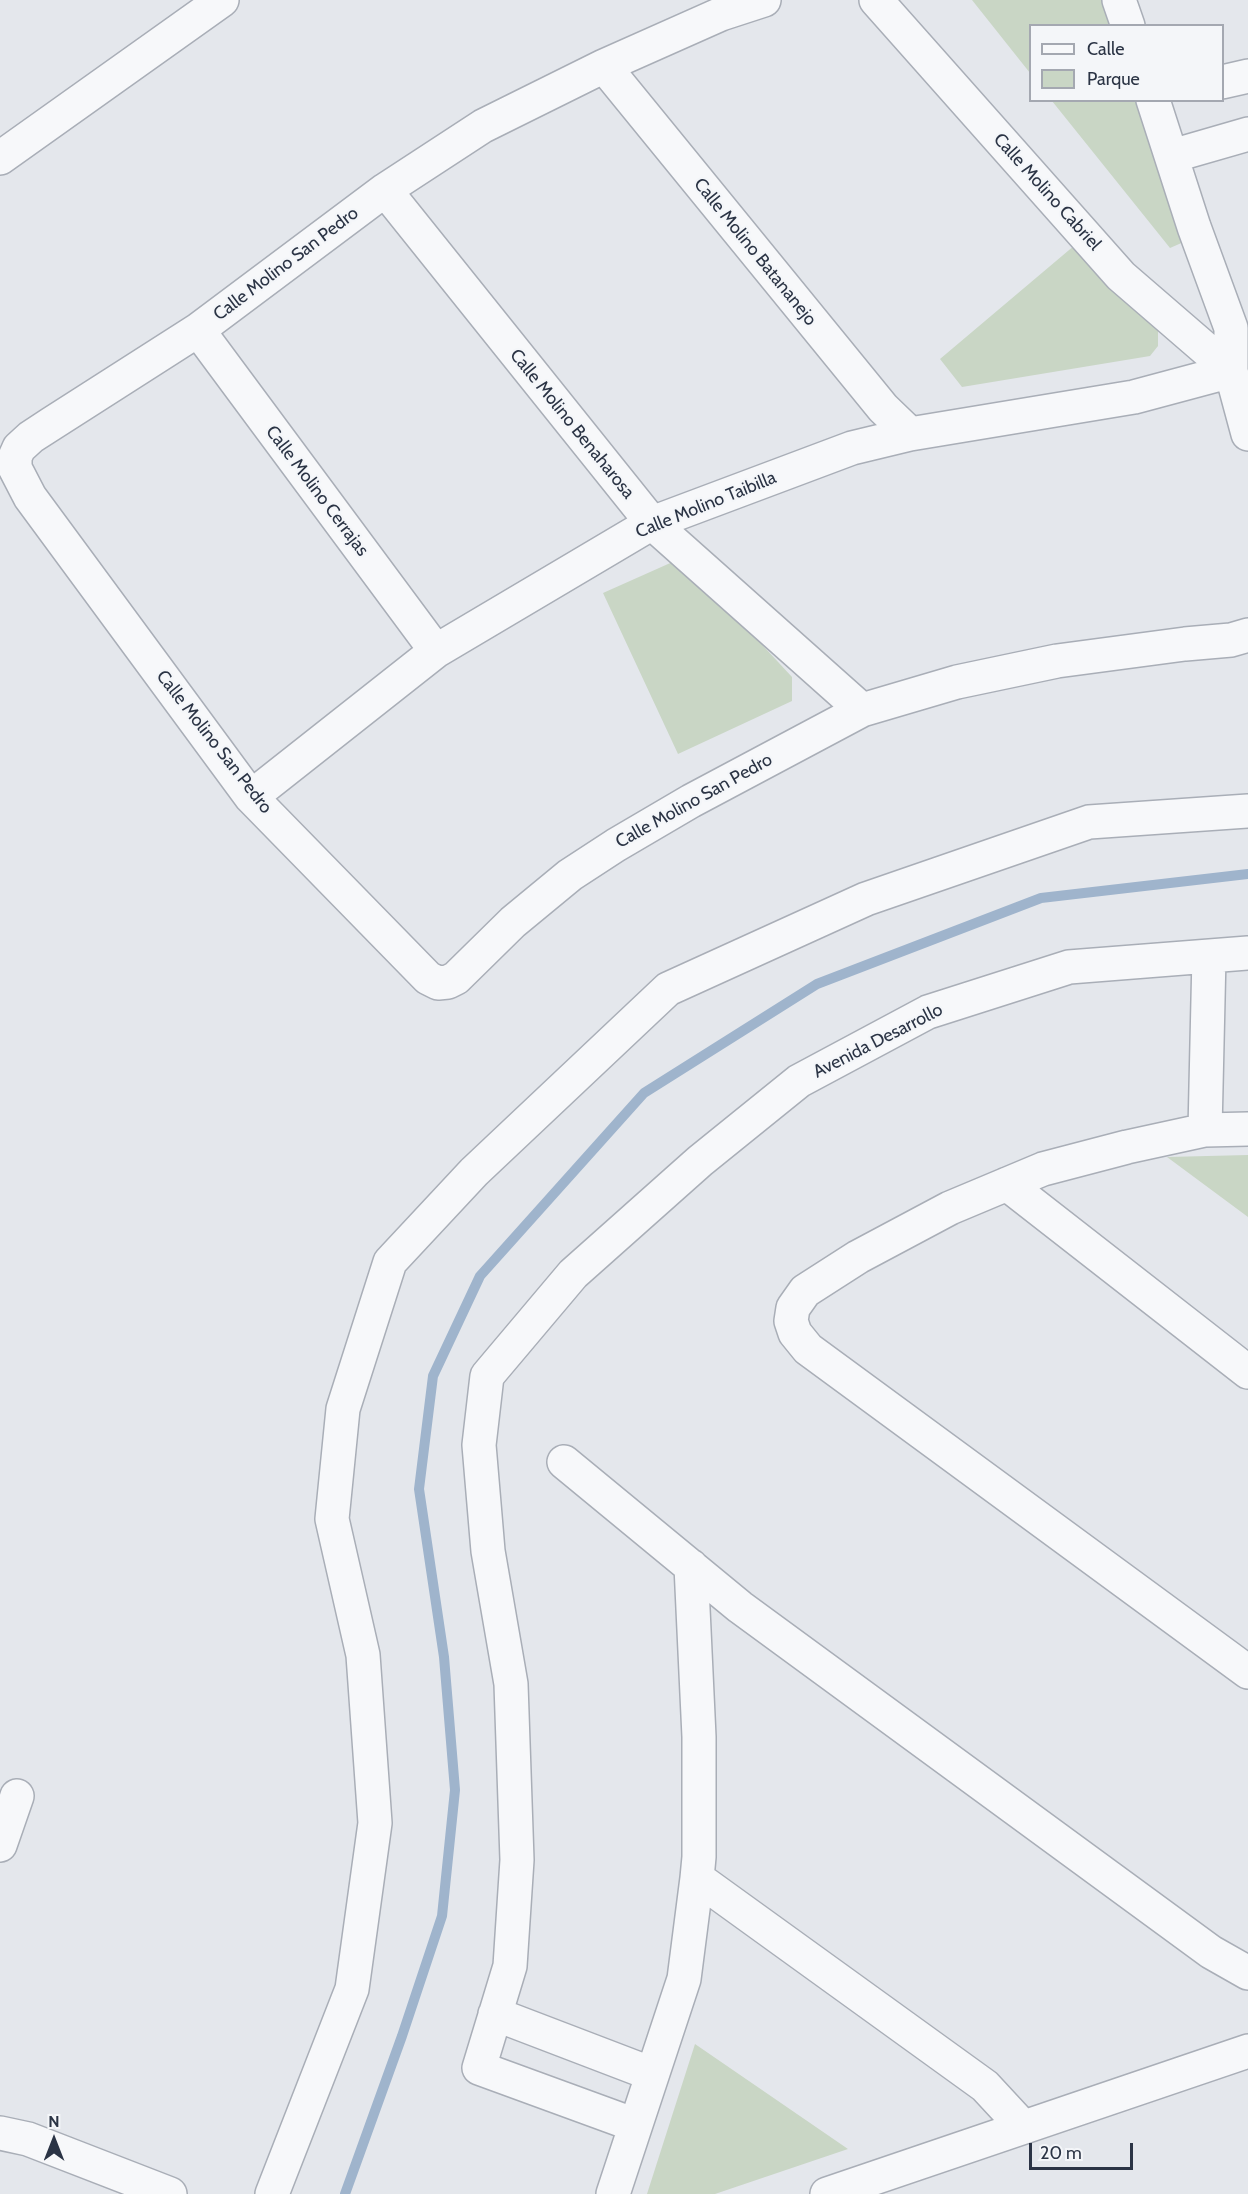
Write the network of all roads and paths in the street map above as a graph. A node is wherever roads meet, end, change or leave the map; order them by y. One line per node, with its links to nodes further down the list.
1 (222, 0): 12 (street)
2 (764, 0): 6 (street, Calle Molino San Pedro)
3 (876, 0): 15 (street, Calle Molino Cabriel)
4 (1119, 0): 5 (street)
5 (1127, 24)
6 (604, 66): 13 (street, Calle Molino San Pedro); 16 (street, Calle Molino Batananejo)
7 (1248, 76): 8 (street)
8 (1224, 82)
9 (1154, 102): 11 (street)
10 (1248, 134): 11 (street)
11 (1172, 156): 15 (street)
12 (0, 158)
13 (385, 190): 14 (street, Calle Molino San Pedro); 18 (street, Calle Molino Benaharosa)
14 (198, 330): 20 (street, Calle Molino Cerrajas); 22 (street, Calle Molino San Pedro)
15 (1231, 371): 16 (street, Calle Molino Taibilla); 17 (street)
16 (910, 434): 18 (street, Calle Molino Taibilla)
17 (1248, 434)
18 (652, 523): 20 (street, Calle Molino Taibilla); 21 (street, Calle Molino Benaharosa)
19 (1248, 635): 21 (street, Calle Molino San Pedro)
20 (436, 651): 22 (street, Calle Molino Taibilla)
21 (862, 710): 22 (street, Calle Molino San Pedro)
22 (251, 797)
23 (1248, 811): 44 (street)
24 (1248, 953): 25 (street, Avenida Desarrollo)
25 (1209, 956): 27 (street); 37 (street, Avenida Desarrollo)
26 (1248, 1129): 27 (street)
27 (1205, 1130): 28 (street)
28 (1007, 1184): 29 (street); 32 (street)
29 (1248, 1372)
30 (564, 1462): 31 (street)
31 (691, 1566): 35 (street); 36 (street)
32 (1248, 1672)
33 (17, 1796): 34 (street)
34 (0, 1845)
35 (697, 1878): 39 (street); 41 (street)
36 (1248, 1973)
37 (495, 2014): 39 (street); 40 (street, Avenida Desarrollo)
38 (1248, 2051): 41 (street)
39 (652, 2074): 40 (street)
40 (635, 2125): 45 (street)
41 (1023, 2127): 46 (street)
42 (0, 2133): 43 (street)
43 (171, 2194)
44 (272, 2194)
45 (613, 2194)
46 (827, 2194)

